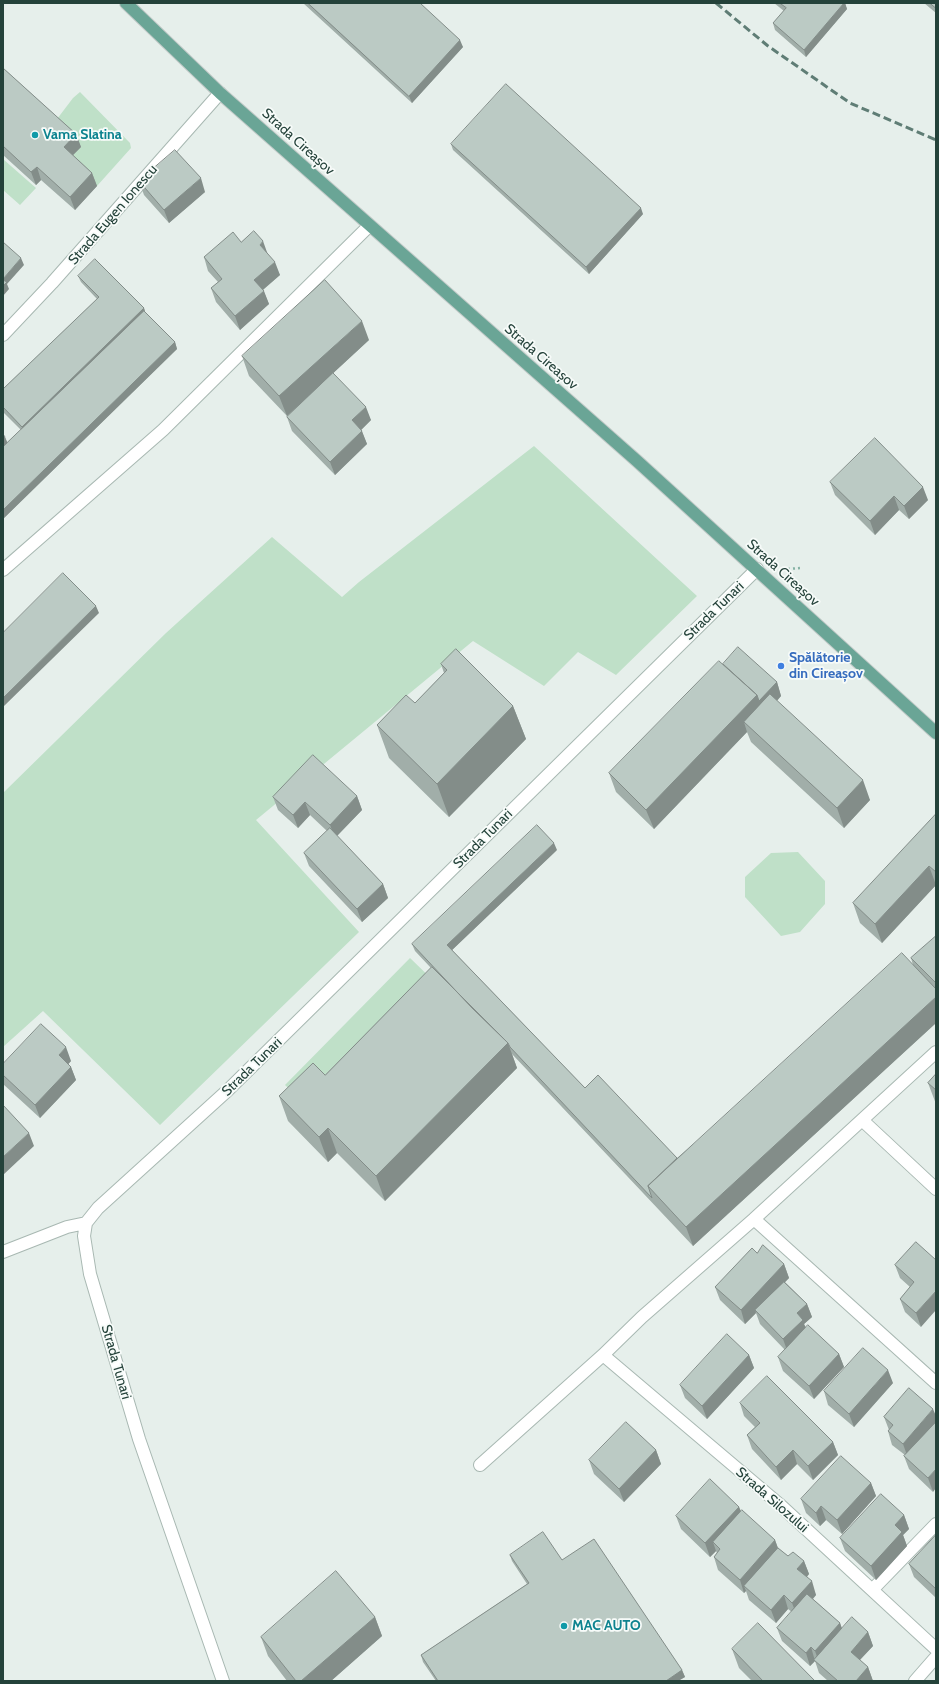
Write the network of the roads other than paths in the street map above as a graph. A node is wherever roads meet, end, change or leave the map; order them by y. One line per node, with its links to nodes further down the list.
1 (126, 3): 2 (main road, Strada Cireașov)
2 (220, 93): 3 (main road, Strada Cireașov); 4 (street, Strada Eugen Ionescu)
3 (369, 226): 5 (main road, Strada Cireașov); 6 (street)
4 (3, 335)
5 (757, 569): 7 (main road, Strada Cireașov); 12 (street, Strada Tunari)
6 (3, 570)
7 (936, 733)
8 (936, 1052): 9 (street)
9 (862, 1120): 10 (street); 11 (street)
10 (936, 1189)
11 (754, 1219): 14 (street); 15 (street)
12 (86, 1223): 13 (street); 21 (street, Strada Tunari)
13 (3, 1252)
14 (603, 1355): 16 (street); 18 (street, Strada Silozului)
15 (936, 1383)
16 (480, 1465)
17 (936, 1524): 18 (street)
18 (872, 1590): 19 (street, Strada Silozului)
19 (936, 1649)
20 (936, 1657): 22 (street)
21 (223, 1681)
22 (915, 1681)

